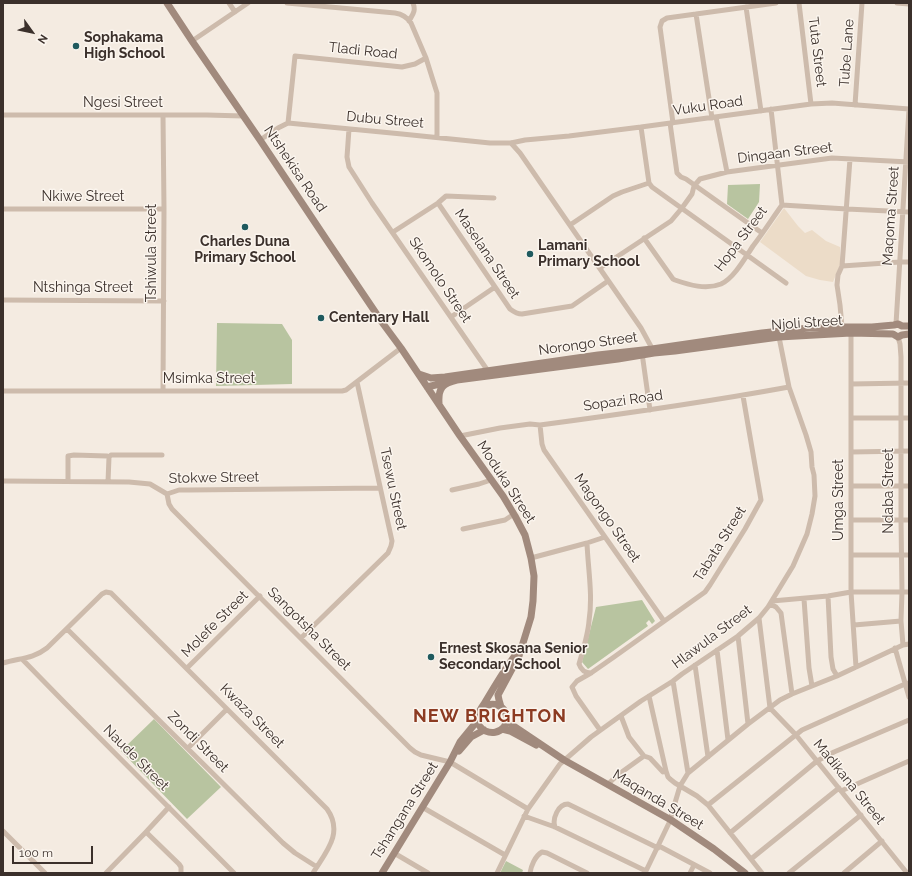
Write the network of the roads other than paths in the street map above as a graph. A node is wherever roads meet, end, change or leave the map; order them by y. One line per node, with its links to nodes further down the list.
1 (167, 3): 15 (street, Ntshekisa Road)
2 (229, 3): 12 (street)
3 (248, 3): 12 (street)
4 (287, 3): 14 (street)
5 (413, 3): 14 (street)
6 (776, 3): 11 (street)
7 (799, 3): 17 (street, Tuta Street)
8 (862, 3): 18 (street, Tube Lane)
9 (897, 3): 10 (street)
10 (909, 4)
11 (746, 7): 13 (street); 21 (street)
12 (235, 12): 15 (street)
13 (696, 14): 25 (street); 27 (street)
14 (409, 21): 16 (street, Tladi Road)
15 (192, 41): 24 (street, Ntshekisa Road)
16 (426, 58): 26 (street, Tladi Road); 30 (street)
17 (811, 104): 18 (street, Vuku Road); 19 (street, Vuku Road)
18 (855, 105): 20 (street, Vuku Road)
19 (771, 109): 21 (street, Vuku Road); 35 (street, Hopa Street)
20 (909, 109): 34 (street, Maqoma Street)
21 (760, 111): 25 (street, Vuku Road)
22 (163, 114): 23 (street, Ngesi Street); 24 (street, Ngesi Street); 43 (street, Tshiwula Street)
23 (3, 115)
24 (243, 116): 31 (street, Ntshekisa Road)
25 (714, 118): 27 (street, Vuku Road); 36 (street)
26 (288, 123): 29 (street, Dubu Street); 31 (street)
27 (671, 123): 28 (street, Vuku Road); 38 (street)
28 (641, 127): 32 (street, Vuku Road); 37 (street)
29 (350, 129): 30 (street, Dubu Street); 49 (street, Skomolo Street)
30 (437, 137): 32 (street, Dubu Street)
31 (260, 140): 69 (street, Ntshekisa Road)
32 (511, 143): 48 (street)
33 (850, 159): 34 (street, Dingaan Street); 35 (street, Dingaan Street); 45 (street, Njoli Street)
34 (908, 162): 46 (street, Maqoma Street)
35 (778, 166): 36 (street, Dingaan Street); 41 (street, Hopa Street)
36 (727, 172): 38 (street, Dingaan Street)
37 (649, 183): 42 (street); 48 (street)
38 (694, 186): 42 (street); 50 (street)
39 (494, 198): 40 (street)
40 (438, 202): 49 (street); 59 (street, Maselana Street)
41 (782, 205): 45 (street); 50 (street, Hopa Street)
42 (682, 208): 51 (street); 52 (street)
43 (164, 209): 44 (street, Nkiwe Street); 61 (street, Tshiwula Street)
44 (3, 210)
45 (847, 210): 46 (street); 55 (street, Njoli Street)
46 (902, 212): 47 (street); 53 (street, Maqoma Street)
47 (909, 212)
48 (570, 225): 56 (street)
49 (393, 232): 62 (street, Skomolo Street)
50 (762, 233): 52 (street, Hopa Street)
51 (644, 238): 52 (street, Hopa Street); 56 (street)
52 (747, 255): 58 (street)
53 (900, 262): 54 (street); 55 (street); 63 (street, Maqoma Street)
54 (909, 262)
55 (842, 266): 64 (street, Njoli Street)
56 (600, 268): 57 (street)
57 (608, 281): 59 (street, Maselana Street); 70 (street)
58 (786, 283)
59 (495, 287): 62 (street)
60 (3, 300): 61 (street, Ntshinga Street)
61 (164, 300): 82 (street, Tshiwula Street)
62 (451, 317): 72 (street, Skomolo Street)
63 (900, 325): 64 (street, Njoli Street); 66 (street); 66 (street)
64 (842, 327): 67 (street, Njoli Street)
65 (851, 333): 66 (street); 68 (street, Njoli Street); 78 (street, Umga Street)
66 (900, 335): 76 (street, Ndaba Street)
67 (764, 336): 68 (street, Njoli Street); 70 (street, Norongo Street)
68 (779, 337): 80 (street, Hlawula Street)
69 (401, 348): 73 (street, Moduka Street); 74 (street, Msimka Street)
70 (653, 351): 71 (street, Norongo Street)
71 (642, 352): 72 (street, Norongo Street); 75 (street, Norongo Street); 85 (street)
72 (488, 372): 73 (street, Norongo Street)
73 (418, 374): 79 (street, Moduka Street)
74 (357, 382): 82 (street, Msimka Street); 103 (street, Tsewu Street)
75 (448, 382): 79 (street, Norongo Street); 84 (street)
76 (901, 383): 77 (street); 78 (street); 87 (street, Ndaba Street)
77 (909, 383)
78 (851, 384): 86 (street, Umga Street)
79 (427, 387): 84 (street, Moduka Street)
80 (789, 387): 83 (street, Sopazi Road); 123 (street, Hlawula Street)
81 (3, 391): 82 (street, Msimka Street)
82 (163, 391)
83 (743, 396): 85 (street, Sopazi Road); 125 (street, Tabata Street)
84 (439, 403): 90 (street, Moduka Street)
85 (650, 410): 89 (street, Sopazi Road)
86 (850, 418): 87 (street); 93 (street, Umga Street)
87 (901, 418): 88 (street); 91 (street, Ndaba Street)
88 (909, 418)
89 (540, 425): 90 (street, Sopazi Road); 111 (street, Magongo Street)
90 (460, 436): 96 (street, Moduka Street)
91 (901, 451): 92 (street); 93 (street); 101 (street, Ndaba Street)
92 (909, 451)
93 (851, 452): 100 (street, Umga Street)
94 (162, 455): 95 (street)
95 (109, 457): 98 (street); 99 (street)
96 (491, 480): 104 (street); 106 (street, Moduka Street)
97 (3, 481): 98 (street, Stokwe Street)
98 (68, 482): 99 (street, Stokwe Street)
99 (108, 482): 105 (street, Stokwe Street)
100 (851, 486): 101 (street); 107 (street, Umga Street)
101 (901, 486): 102 (street); 108 (street, Ndaba Street)
102 (909, 486)
103 (380, 488): 105 (street, Stokwe Street); 130 (street, Tsewu Street)
104 (452, 490)
105 (167, 494): 120 (street, Sangotsha Street)
106 (514, 514): 110 (street); 116 (street, Moduka Street)
107 (851, 520): 108 (street); 114 (street, Umga Street)
108 (901, 520): 109 (street); 113 (street, Ndaba Street)
109 (909, 520)
110 (463, 529)
111 (605, 537): 112 (street); 125 (street, Magongo Street)
112 (587, 543): 116 (street); 141 (street)
113 (901, 554): 114 (street); 115 (street); 118 (street, Ndaba Street)
114 (851, 555): 117 (street, Umga Street)
115 (909, 555)
116 (531, 558): 133 (street, Moduka Street)
117 (851, 592): 118 (street); 121 (street); 127 (street, Umga Street)
118 (902, 592): 119 (street); 126 (street, Ndaba Street)
119 (909, 592)
120 (260, 596): 130 (street, Sangotsha Street); 140 (street, Molefe Street)
121 (828, 596): 122 (street); 142 (street)
122 (804, 598): 123 (street); 145 (street)
123 (771, 603): 124 (street, Hlawula Street); 146 (street)
124 (759, 618): 129 (street, Hlawula Street); 151 (street)
125 (664, 621): 141 (street, Tabata Street)
126 (901, 621): 127 (street); 132 (street, Ndaba Street)
127 (854, 625): 139 (street, Umga Street)
128 (67, 629): 136 (street); 140 (street, Kwaza Street); 163 (street, Zondi Street)
129 (738, 636): 135 (street, Hlawula Street); 157 (street)
130 (301, 638): 170 (street, Sangotsha Street)
131 (909, 644): 132 (street)
132 (903, 645): 134 (street)
133 (522, 646): 149 (street, Moduka Street); 150 (street, Moduka Street)
134 (895, 648): 139 (street); 144 (street)
135 (717, 650): 138 (street, Hlawula Street); 162 (street)
136 (22, 659): 137 (street); 177 (street, Naude Street)
137 (3, 663)
138 (695, 665): 143 (street, Hlawula Street); 166 (street)
139 (856, 667): 142 (street)
140 (187, 668): 152 (street, Kwaza Street)
141 (591, 673): 160 (street, Tabata Street)
142 (837, 676): 145 (street)
143 (673, 681): 147 (street, Hlawula Street); 172 (street)
144 (907, 683): 148 (street); 161 (street)
145 (812, 686): 146 (street)
146 (792, 694): 151 (street)
147 (649, 696): 153 (street, Hlawula Street); 171 (street)
148 (909, 697)
149 (501, 707): 150 (street); 156 (street)
150 (482, 708): 154 (street)
151 (770, 708): 157 (street); 161 (street, Madikana Street)
152 (227, 709): 163 (street); 193 (street, Kwaza Street)
153 (621, 716): 160 (street, Hlawula Street); 165 (street)
154 (478, 720): 159 (street); 170 (street, Tshangana Street)
155 (909, 720): 168 (street)
156 (506, 721): 158 (street); 164 (street, Maqanda Street)
157 (748, 724): 162 (street)
158 (502, 728): 159 (street); 164 (street, Maqanda Street)
159 (484, 730): 170 (street, Tshangana Street)
160 (600, 730): 167 (street, Hlawula Street)
161 (796, 735): 168 (street, Madikana Street); 176 (street)
162 (728, 740): 166 (street)
163 (188, 748): 193 (street, Zondi Street)
164 (554, 753): 167 (street, Maqanda Street)
165 (644, 756): 171 (street); 173 (street)
166 (708, 757): 172 (street)
167 (564, 760): 173 (street, Maqanda Street); 179 (street, Hlawula Street)
168 (817, 761): 175 (street, Madikana Street); 186 (street)
169 (909, 761): 175 (street)
170 (450, 762): 178 (street, Tshangana Street); 179 (street, Sangotsha Street)
171 (666, 771): 174 (street)
172 (688, 774): 174 (street)
173 (608, 784): 182 (street, Maqanda Street)
174 (680, 786): 176 (street); 182 (street)
175 (840, 789): 180 (street, Madikana Street); 191 (street)
176 (708, 805): 186 (street)
177 (169, 807): 185 (street); 199 (street, Naude Street)
178 (422, 807): 189 (street, Tshangana Street); 190 (street)
179 (528, 809): 181 (street, Hlawula Street)
180 (861, 814): 187 (street, Madikana Street); 210 (street)
181 (524, 816): 183 (street); 190 (street, Hlawula Street)
182 (671, 820): 188 (street); 208 (street, Maqanda Street)
183 (555, 828): 188 (street); 195 (street)
184 (3, 831): 196 (street)
185 (146, 832): 197 (street); 198 (street)
186 (730, 833): 191 (street)
187 (882, 842): 194 (street, Madikana Street); 211 (street)
188 (658, 847): 192 (street); 195 (street)
189 (394, 853): 201 (street, Tshangana Street); 202 (street)
190 (505, 855): 203 (street, Hlawula Street)
191 (751, 859): 209 (street)
192 (694, 865): 206 (street); 207 (street)
193 (317, 867): 200 (street, Kwaza Street)
194 (906, 871): 212 (street)
195 (645, 872)
196 (45, 873)
197 (106, 873)
198 (181, 873)
199 (234, 873)
200 (313, 873)
201 (382, 873)
202 (428, 873)
203 (497, 873)
204 (530, 873): 205 (street)
205 (587, 873)
206 (690, 873)
207 (710, 873)
208 (745, 873)
209 (762, 873)
210 (789, 873)
211 (844, 873)
212 (898, 873)

